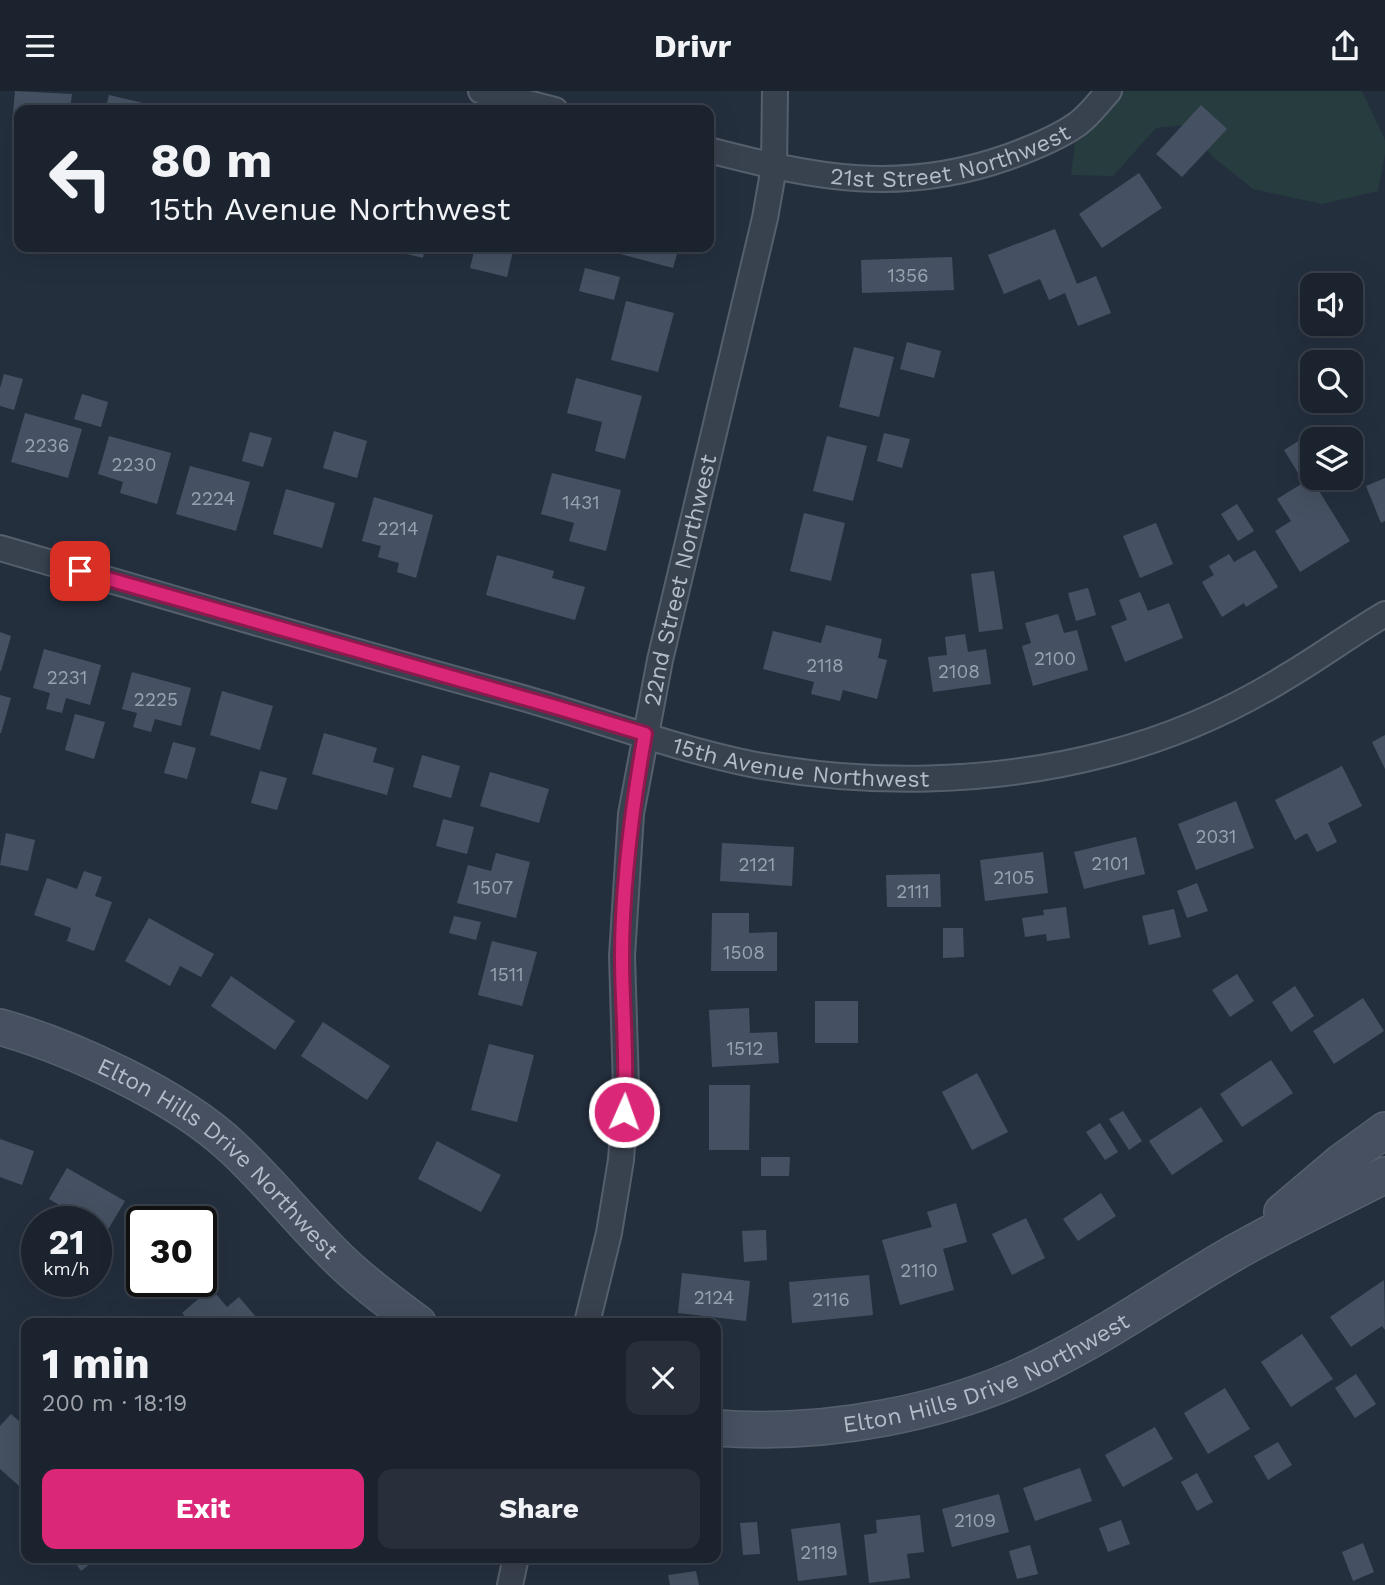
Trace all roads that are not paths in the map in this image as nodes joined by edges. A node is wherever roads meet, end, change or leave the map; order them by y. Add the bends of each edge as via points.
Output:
1 (481, 91) edge
2 (775, 91) edge
3 (1109, 91) edge
4 (536, 105) edge
5 (714, 151) edge
6 (774, 167) junction
7 (0, 548) edge
8 (1385, 614) edge
9 (645, 734) junction
10 (0, 1027) edge
11 (1385, 1129) edge
12 (1385, 1175) edge
13 (1234, 1253) junction
14 (412, 1318) edge
15 (588, 1318) edge
16 (721, 1428) edge
17 (515, 1563) edge
18 (510, 1585) edge

1 - 4 street
2 - 6 street, 22nd Street Northwest
3 - 6 street, 21st Street Northwest via 1076,125 984,166 907,180 866,180
5 - 6 street, 21st Street Northwest
6 - 9 street, 22nd Street Northwest
7 - 9 street, 15th Avenue Northwest
8 - 9 street, 15th Avenue Northwest via 1284,678 1166,736 1105,754 984,776 864,777 806,772 697,751
9 - 15 street, 22nd Street Northwest via 625,883 626,1087 621,1160
10 - 14 main road, Elton Hills Drive Northwest via 107,1069 206,1125 343,1263
11 - 13 main road, Elton Hills Drive Northwest
12 - 13 main road, Elton Hills Drive Northwest
13 - 16 main road, Elton Hills Drive Northwest via 1088,1342 970,1397 855,1422
17 - 18 street

